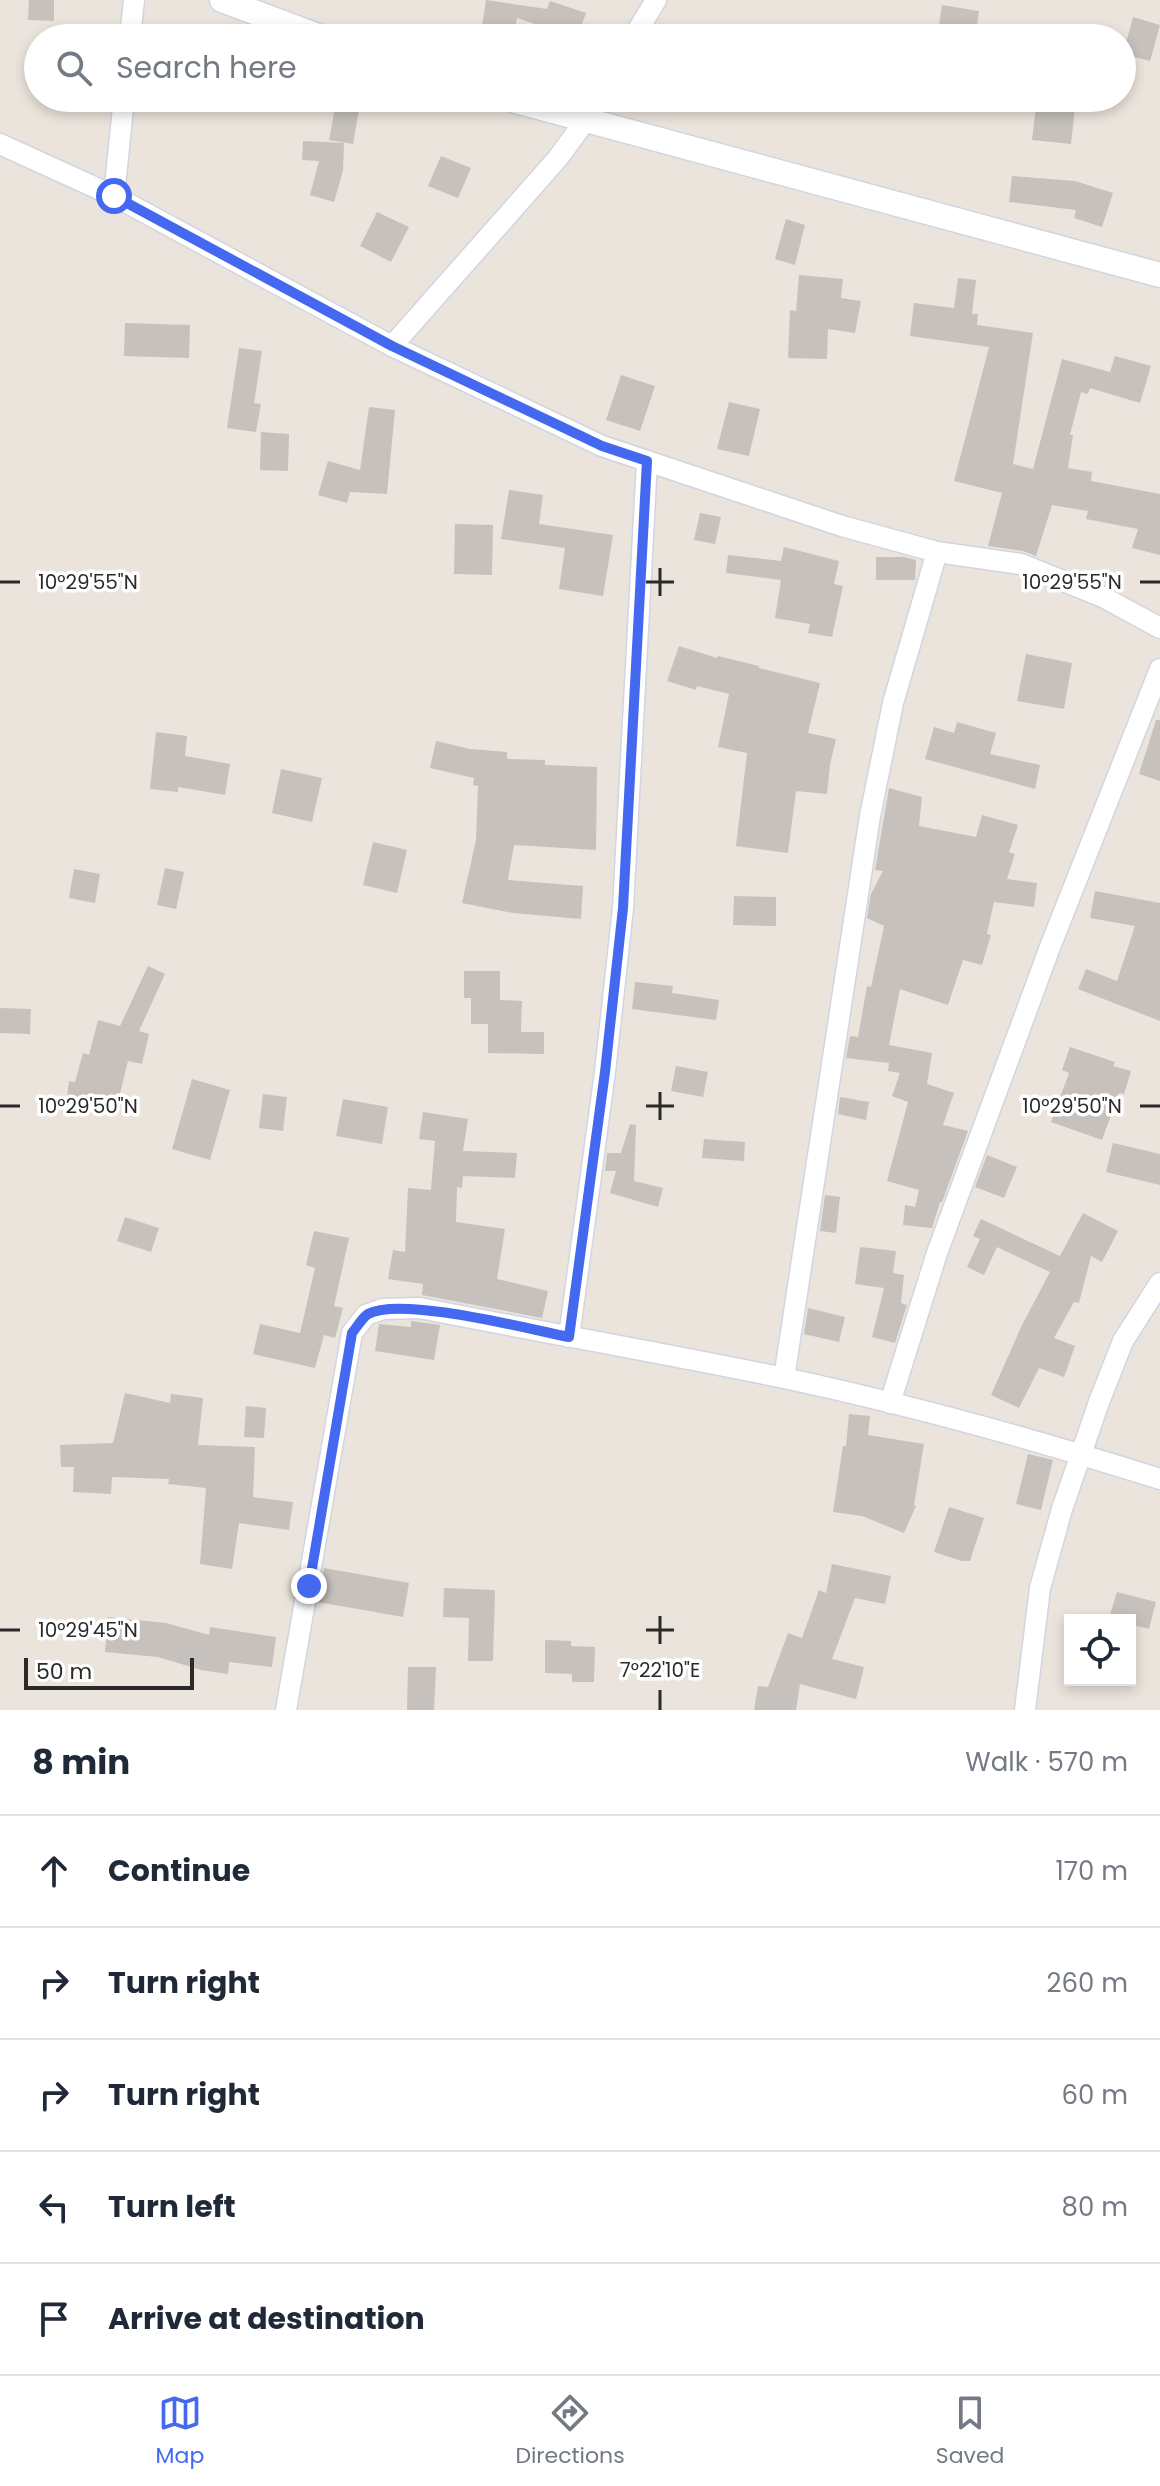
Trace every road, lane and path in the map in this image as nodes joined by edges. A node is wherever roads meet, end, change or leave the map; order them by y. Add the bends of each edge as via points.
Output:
1 (134, 0) edge
2 (222, 0) edge
3 (656, 0) edge
4 (131, 24) edge
5 (286, 24) edge
6 (641, 24) edge
7 (123, 112) edge
8 (554, 112) edge
9 (590, 112) edge
10 (585, 121) junction
11 (0, 144) edge
12 (114, 196) junction
13 (1160, 275) edge
14 (392, 346) junction
15 (647, 461) junction
16 (937, 552) junction
17 (1160, 628) edge
18 (1160, 669) edge
19 (1160, 1283) edge
20 (569, 1337) junction
21 (784, 1378) junction
22 (890, 1403) junction
23 (1081, 1453) junction
24 (1160, 1479) edge
25 (286, 1710) edge
26 (1025, 1710) edge

1 - 4 street
2 - 5 street
3 - 6 street
7 - 12 street
8 - 10 street
9 - 10 street
10 - 13 street
10 - 14 street
11 - 12 street
12 - 14 street
14 - 15 street via 602,446
15 - 16 street
15 - 20 street via 623,908
16 - 17 street via 1021,564 1103,597
16 - 21 street via 893,703 870,816
18 - 22 street via 937,1253
19 - 23 street via 1123,1341
20 - 21 street
20 - 25 street via 420,1308 366,1315 352,1333
21 - 22 street
22 - 23 street
23 - 24 street
23 - 26 street via 1040,1588

